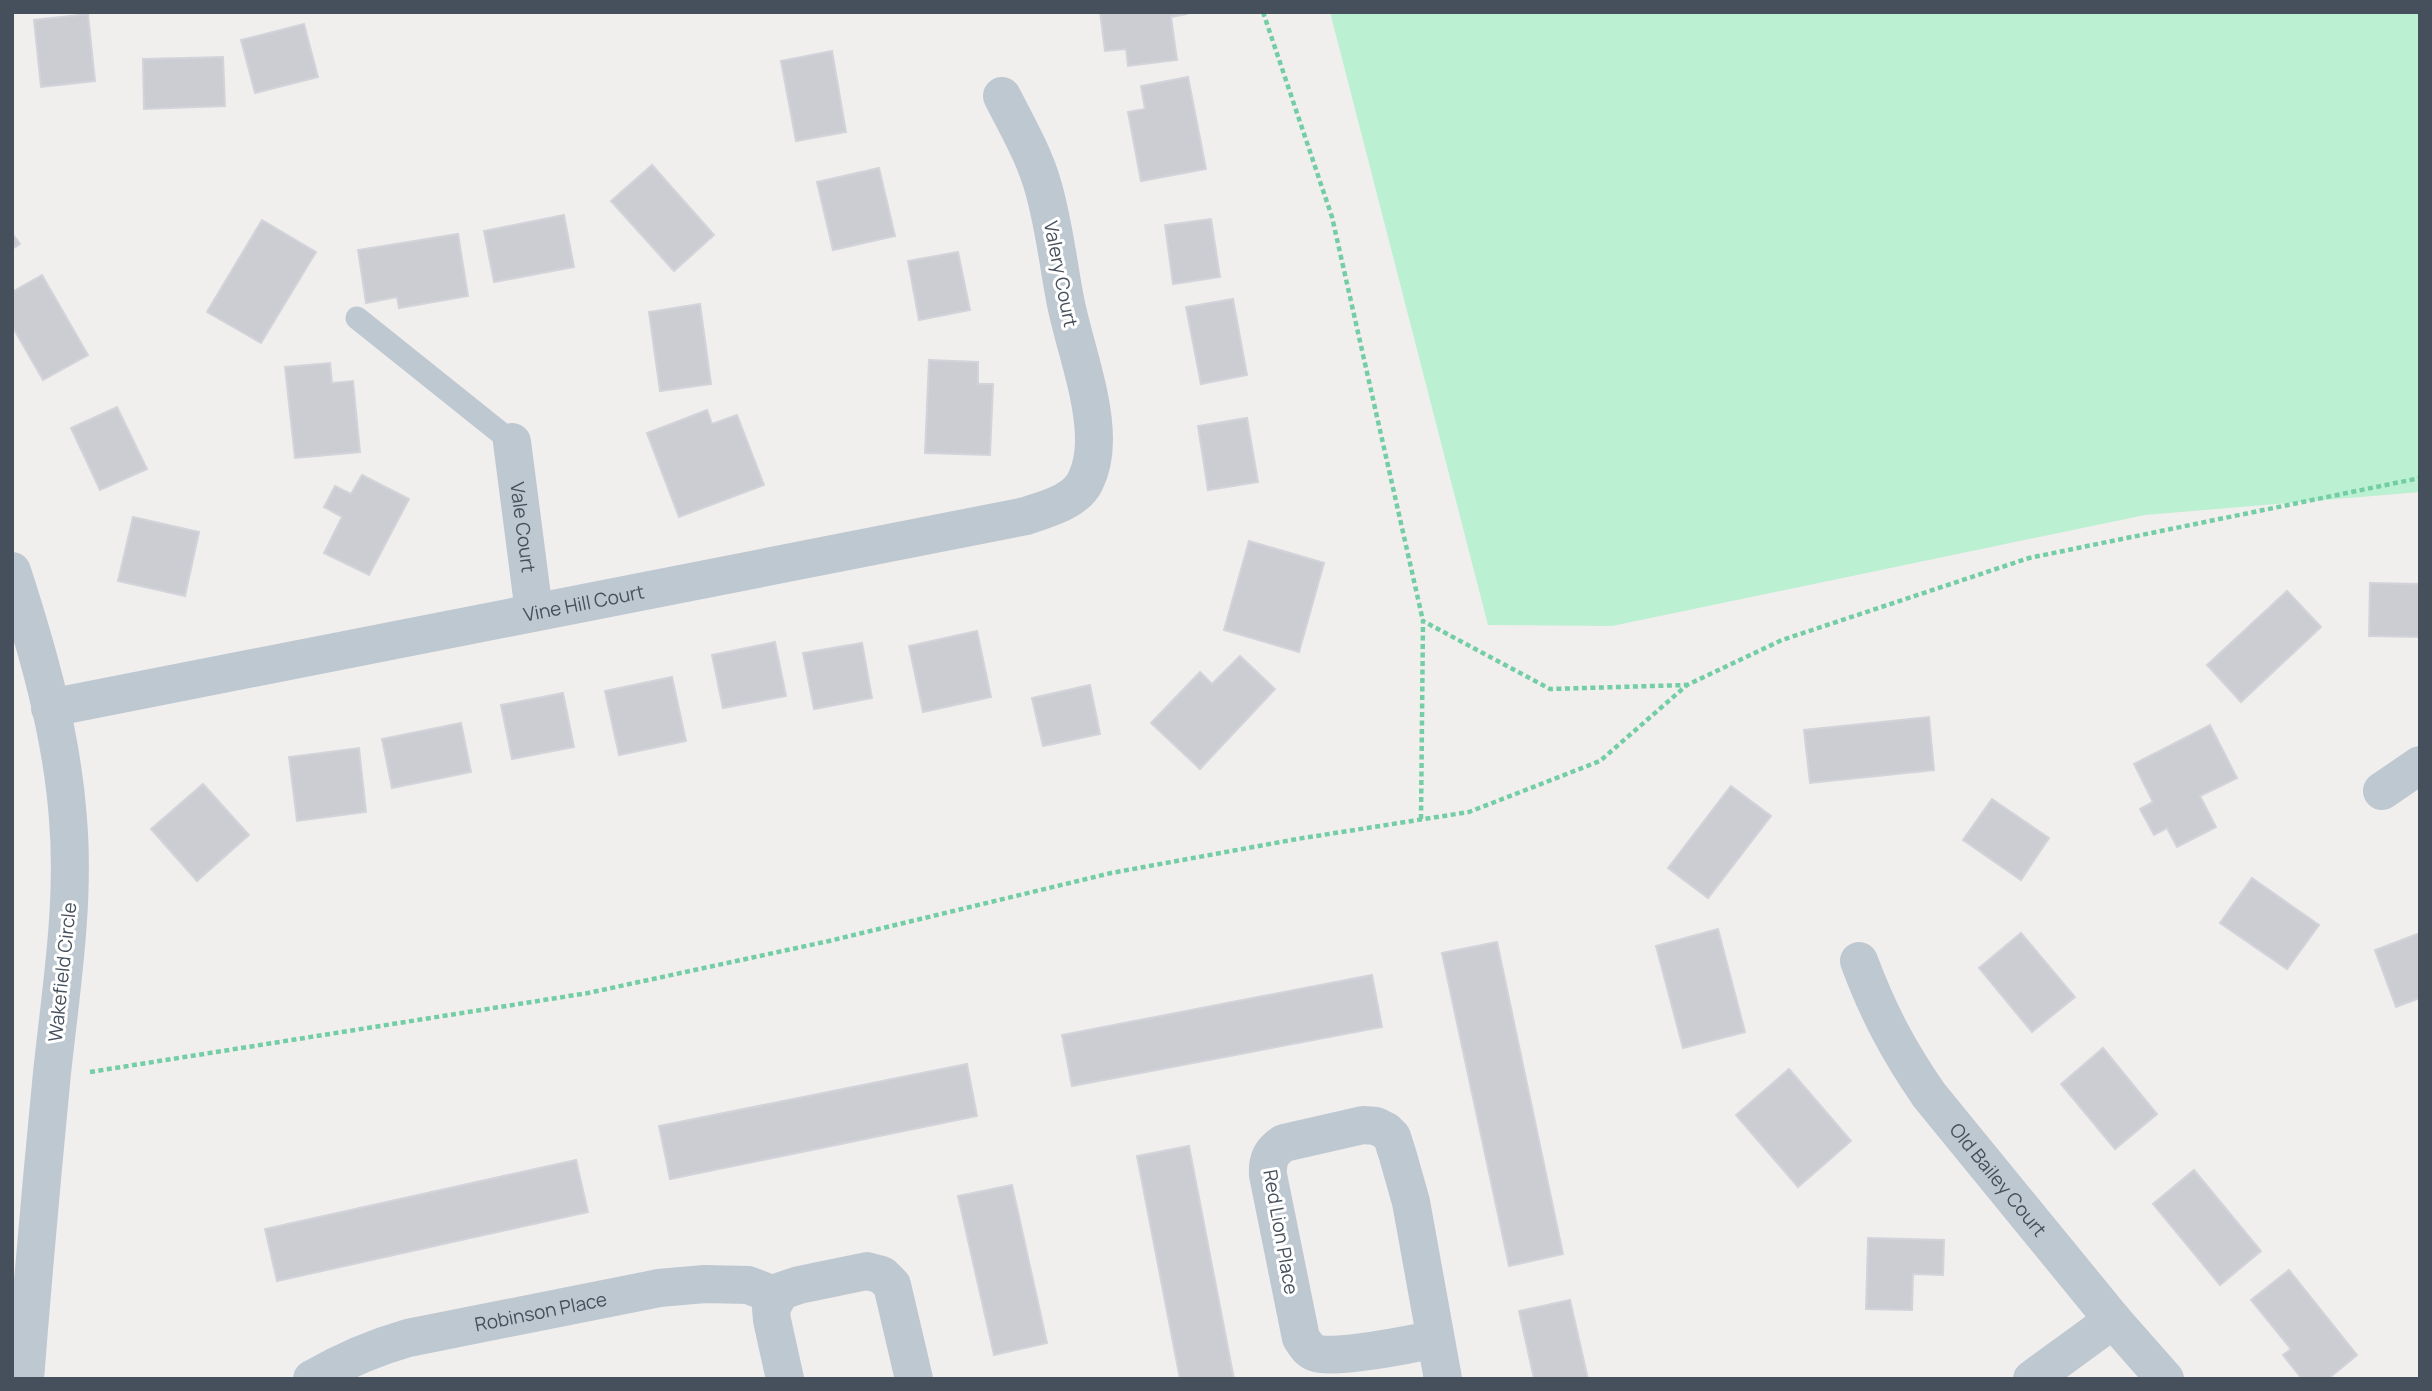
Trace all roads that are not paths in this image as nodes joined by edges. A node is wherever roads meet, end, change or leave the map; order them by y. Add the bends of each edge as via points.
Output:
1 (1002, 96) dead end
2 (357, 318) dead end
3 (512, 442) joint
4 (1092, 459) joint
5 (12, 571) edge
6 (534, 612) junction
7 (50, 708) junction
8 (2420, 765) edge
9 (2382, 791) dead end
10 (1859, 961) dead end
11 (777, 1296) junction
12 (2113, 1320) junction
13 (1434, 1339) junction
14 (25, 1379) edge
15 (312, 1379) edge
16 (785, 1379) edge
17 (914, 1379) edge
18 (1443, 1379) edge
19 (2032, 1379) edge
20 (2165, 1379) edge

1 - 4 street, Valery Court via 1043,186 1090,409
2 - 3 lane
3 - 6 street, Vale Court
4 - 6 street, Vine Hill Court via 1085,483 1074,494 1026,516
5 - 7 street, Wakefield Circle
6 - 7 street, Vine Hill Court
7 - 14 street, Wakefield Circle via 68,818 71,885
8 - 9 street
10 - 12 street, Old Bailey Court via 1885,1026 1929,1095
11 - 15 street, Robinson Place via 748,1285 659,1288 408,1338 374,1348
11 - 16 street via 772,1320
11 - 17 street via 787,1288 826,1279 867,1271 882,1275 894,1293
12 - 19 street
12 - 20 street, Old Bailey Court
13 - 13 street, Red Lion Place via 1411,1202 1392,1138 1376,1126 1363,1125 1276,1148 1268,1175 1301,1338 1307,1348 1318,1354 1335,1354
13 - 18 street, Red Lion Place

